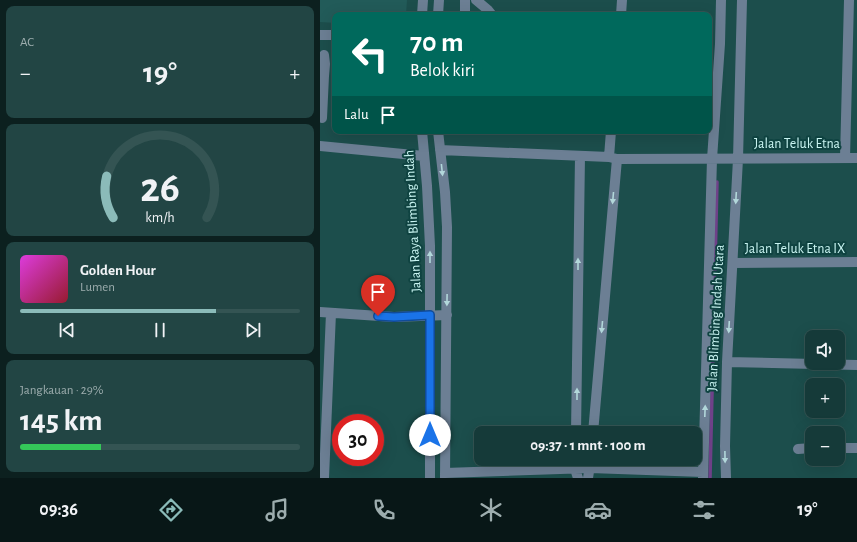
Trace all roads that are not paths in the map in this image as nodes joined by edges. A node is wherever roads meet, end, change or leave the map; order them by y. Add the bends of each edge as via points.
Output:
1 (423, 0) edge
2 (439, 0) edge
3 (465, 0) edge
4 (476, 0) edge
5 (622, 0) edge
6 (721, 0) edge
7 (742, 0) edge
8 (849, 0) edge
9 (422, 12) edge
10 (438, 12) edge
11 (465, 12) edge
12 (490, 12) edge
13 (621, 12) edge
14 (320, 34) edge
15 (332, 35) edge
16 (322, 55) edge
17 (332, 56) edge
18 (322, 76) edge
19 (322, 118) dead end
20 (422, 134) edge
21 (438, 134) edge
22 (612, 134) edge
23 (320, 146) edge
24 (440, 150) junction
25 (424, 156) junction
26 (580, 156) junction
27 (613, 158) junction
28 (845, 158) junction
29 (857, 158) edge
30 (712, 159) junction
31 (738, 159) junction
32 (857, 262) edge
33 (733, 263) junction
34 (320, 312) edge
35 (331, 312) junction
36 (430, 315) junction
37 (447, 315) junction
38 (727, 362) junction
39 (857, 365) edge
40 (576, 426) edge
41 (594, 426) edge
42 (805, 448) edge
43 (845, 448) edge
44 (857, 448) edge
45 (798, 449) dead end
46 (590, 468) edge
47 (576, 469) edge
48 (445, 475) edge
49 (703, 475) edge
50 (324, 478) edge
51 (430, 478) edge
52 (726, 478) edge

1 - 9 street
2 - 10 street
3 - 11 street
4 - 12 street
5 - 13 street
6 - 30 street, Jalan Blimbing Indah Utara
7 - 31 street, Jalan Blimbing Indah Utara
8 - 28 street
14 - 15 street
16 - 17 street
16 - 18 street via 325,64
18 - 19 street
20 - 25 street, Jalan Raya Blimbing Indah
21 - 24 street
22 - 27 street
23 - 25 street
24 - 26 street, Jalan Teluk Etna
24 -> 37 street via 447,227
36 -> 25 street, Jalan Raya Blimbing Indah via 430,246
26 - 27 street, Jalan Teluk Etna
40 -> 26 street
27 - 30 street, Jalan Teluk Etna
27 -> 41 street
28 - 29 street, Jalan Teluk Etna
28 - 31 street, Jalan Teluk Etna
30 - 31 street, Jalan Teluk Etna
49 -> 30 street, Jalan Blimbing Indah Utara
31 -> 33 street, Jalan Blimbing Indah Utara
32 - 33 street, Jalan Teluk Etna IX
33 -> 38 street, Jalan Blimbing Indah Utara
34 - 35 street
35 - 36 street via 394,317
35 - 50 street
36 - 37 street
36 - 51 street, Jalan Raya Blimbing Indah
37 - 48 street
38 - 39 street
38 -> 52 street, Jalan Blimbing Indah Utara
42 - 45 street
43 - 44 street
46 - 47 street
46 - 49 street
47 - 48 street

